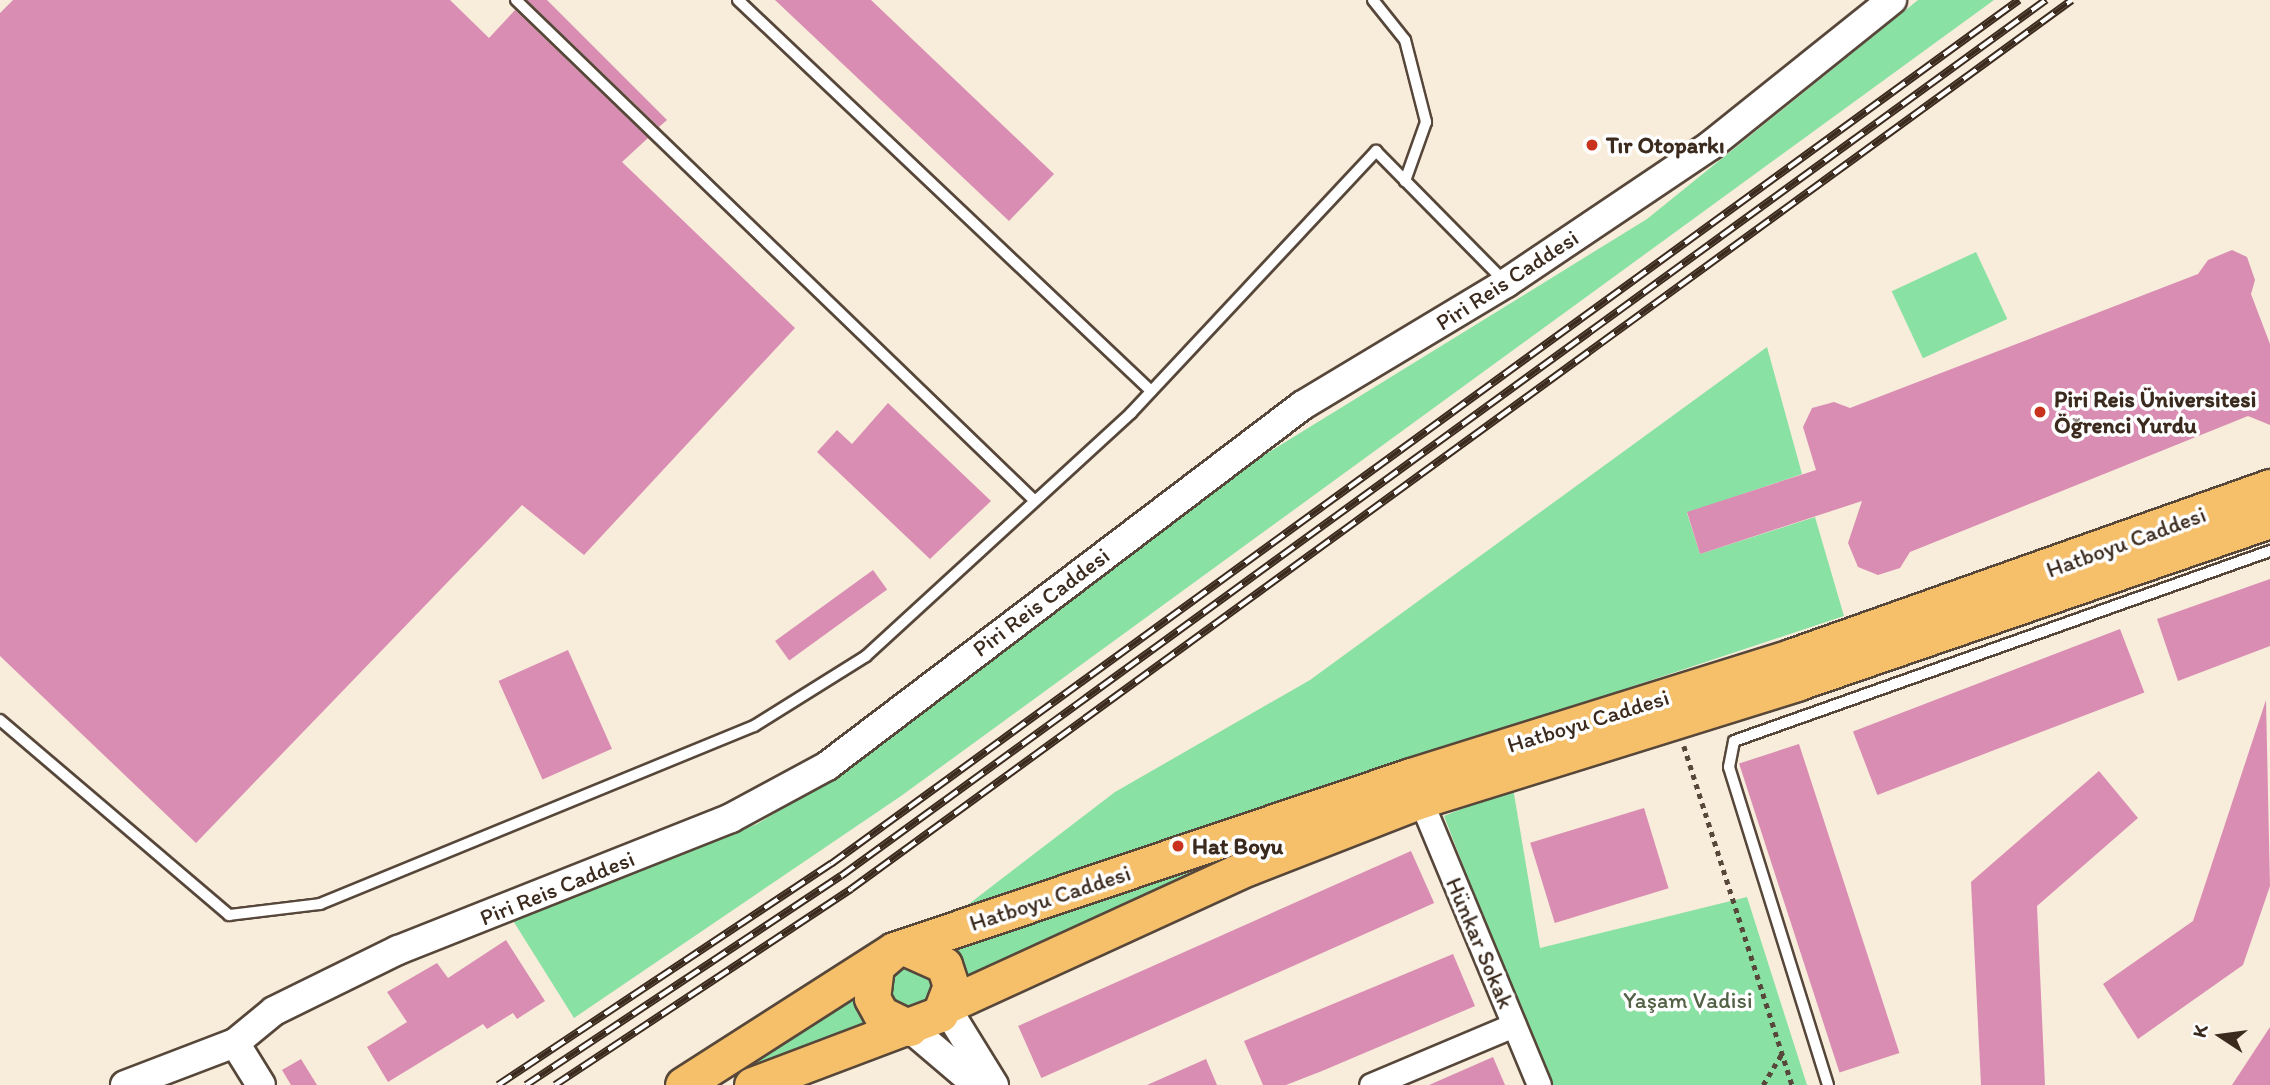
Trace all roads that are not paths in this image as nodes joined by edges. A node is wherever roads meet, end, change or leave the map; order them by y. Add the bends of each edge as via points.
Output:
1 (516, 0) edge
2 (738, 0) edge
3 (1373, 0) edge
4 (1892, 0) edge
5 (1405, 181) junction
6 (1506, 283) junction
7 (1151, 391) junction
8 (2270, 487) edge
9 (1035, 501) junction
10 (2270, 520) edge
11 (2270, 551) edge
12 (0, 720) edge
13 (1416, 788) junction
14 (899, 948) junction
15 (945, 1006) junction
16 (1514, 1025) junction
17 (909, 1028) junction
18 (235, 1043) junction
19 (125, 1085) edge
20 (261, 1085) edge
21 (683, 1085) edge
22 (752, 1085) edge
23 (977, 1085) edge
24 (994, 1085) edge
25 (1371, 1085) edge
26 (1539, 1085) edge
27 (1828, 1085) edge

1 - 9 lane
2 - 7 lane
3 - 5 lane via 1405,40 1426,122
4 - 6 street, Piri Reis Caddesi via 1711,145
5 - 6 lane
5 - 7 lane via 1376,151
6 - 18 street, Piri Reis Caddesi via 1303,405 827,766 731,818 398,950 274,1011
7 - 9 lane
8 - 13 main road, Hatboyu Caddesi via 1942,607
9 - 12 lane via 866,656 754,726 320,904 229,915
10 - 13 main road, Hatboyu Caddesi via 1676,721
11 - 27 lane via 1734,741 1729,767
13 - 14 main road, Hatboyu Caddesi
13 - 15 main road, Hatboyu Caddesi
13 - 16 street, Hünkar Sokak
14 - 15 main road via 944,965 951,986
14 - 17 main road via 876,966 872,998 881,1014
14 - 21 main road, Hatboyu Caddesi
15 - 17 main road, Hatboyu Caddesi via 930,1022
15 - 24 street
16 - 25 street
16 - 26 street, Hünkar Sokak
17 - 22 main road, Hatboyu Caddesi
17 - 23 street
18 - 19 street, Piri Reis Caddesi
18 - 20 street

